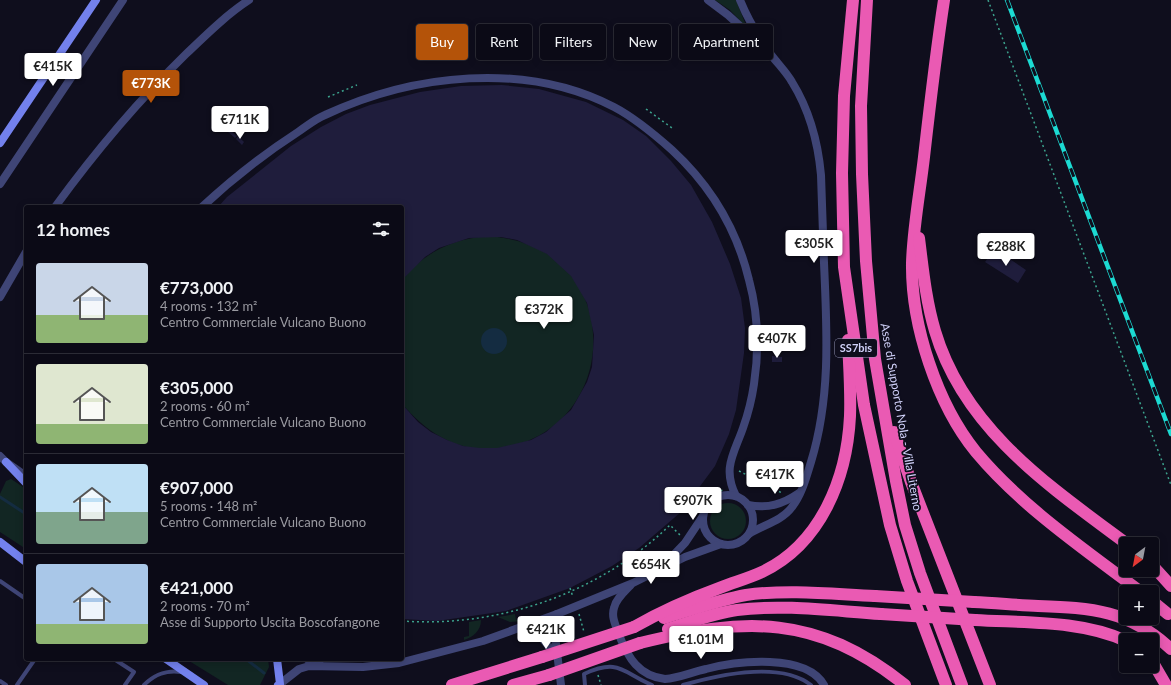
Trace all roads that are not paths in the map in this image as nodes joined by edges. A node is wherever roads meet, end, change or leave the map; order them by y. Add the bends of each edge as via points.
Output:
1 (96, 0) edge
2 (123, 0) edge
3 (248, 0) edge
4 (708, 0) edge
5 (740, 0) edge
6 (853, 0) edge
7 (867, 0) edge
8 (944, 0) edge
9 (738, 24) edge
10 (752, 24) edge
11 (773, 57) edge
12 (0, 143) edge
13 (0, 184) edge
14 (56, 205) edge
15 (204, 205) edge
16 (917, 217) junction
17 (24, 255) edge
18 (844, 267) junction
19 (0, 297) edge
20 (875, 359) junction
21 (3, 459) edge
22 (24, 475) edge
23 (24, 481) edge
24 (801, 491) junction
25 (736, 496) junction
26 (748, 505) junction
27 (699, 515) junction
28 (749, 534) junction
29 (1119, 538) edge
30 (0, 542) edge
31 (720, 544) junction
32 (0, 548) edge
33 (16, 556) junction
34 (24, 561) edge
35 (658, 570) junction
36 (1159, 573) edge
37 (0, 581) edge
38 (633, 583) junction
39 (1132, 585) edge
40 (1171, 586) edge
41 (24, 598) edge
42 (1159, 607) edge
43 (557, 614) junction
44 (1168, 614) dead end
45 (522, 627) junction
46 (634, 627) junction
47 (1119, 638) edge
48 (640, 642) junction
49 (1171, 649) edge
50 (557, 656) junction
51 (34, 661) edge
52 (117, 661) edge
53 (169, 661) edge
54 (277, 661) edge
55 (311, 661) edge
56 (322, 666) junction
57 (186, 673) junction
58 (1159, 673) edge
59 (548, 675) junction
60 (0, 681) edge
61 (991, 682) edge
62 (6, 685) edge
63 (17, 685) edge
64 (125, 685) edge
65 (144, 685) edge
66 (204, 685) edge
67 (280, 685) edge
68 (452, 685) edge
69 (513, 685) edge
70 (528, 685) edge
71 (561, 685) edge
72 (585, 685) edge
73 (652, 685) edge
74 (683, 685) edge
75 (810, 685) edge
76 (824, 685) edge
77 (905, 685) edge
78 (946, 685) edge
79 (962, 685) edge
80 (1166, 685) edge

1 - 12 street
2 - 13 street
3 - 14 street via 205,36 112,131
4 - 9 street
5 - 10 street
6 - 18 highway, SS7bis via 844,96
7 - 20 highway, Asse di Supporto Nola - Villa Literno / SS7bis via 861,106 862,167 866,261
8 - 16 highway
11 - 24 street via 793,83 808,112 821,175 827,371 821,423
15 - 25 street via 265,153 318,118 372,97 417,84 474,78 530,81 578,93 614,108 650,131 705,185 736,241 750,281 756,366 744,426 729,465 730,481
16 - 29 highway via 928,304 935,333 970,404 983,422 1019,460 1054,490
16 - 39 highway via 912,263 920,328 938,387 965,436 1000,479 1028,505
17 - 19 street
18 - 46 highway via 851,382 850,417 838,481 829,504 816,526 801,544 784,558 763,571 658,613
18 - 78 highway, SS7bis via 864,405 890,525 907,581
20 - 61 highway via 898,446
20 - 79 highway, Asse di Supporto Nola - Villa Literno / SS7bis via 906,524 920,573
21 - 22 street
21 - 23 street
24 - 26 street via 778,505
24 - 28 street via 784,515
25 - 26 street
25 - 27 street via 723,496 712,501
26 - 28 street via 754,519
27 - 31 street via 705,530
27 - 35 street via 685,543
28 - 31 street via 736,544
30 - 33 street
31 - 35 street
32 - 33 street
33 - 34 street
35 - 38 street
36 - 40 highway
37 - 41 lane
38 - 43 street
38 - 76 street via 616,602 613,614 625,652 646,674 665,679 726,665 789,664 813,673
42 - 44 highway
43 - 45 street
43 - 50 street
45 - 50 street via 540,636
45 - 56 street via 449,651 399,663 363,667
46 - 49 highway, bridge via 722,600 747,595 811,592 1095,609 1138,624
46 - 68 highway, bridge
47 - 48 highway, bridge via 1096,630 1067,626 783,608 735,610 668,629
48 - 59 highway, bridge
48 - 77 highway via 713,628 754,625 782,628 822,636 845,646 877,664
50 - 71 street
51 - 63 lane
52 - 64 lane via 134,672
53 - 57 street
54 - 67 street
55 - 56 street
56 - 67 street via 299,669
57 - 65 lane via 164,672 155,675
57 - 66 street
58 - 80 highway
59 - 69 highway
59 - 70 highway
60 - 62 lane
72 - 73 lane via 584,674 611,666 623,669
74 - 75 lane via 753,672 790,674

